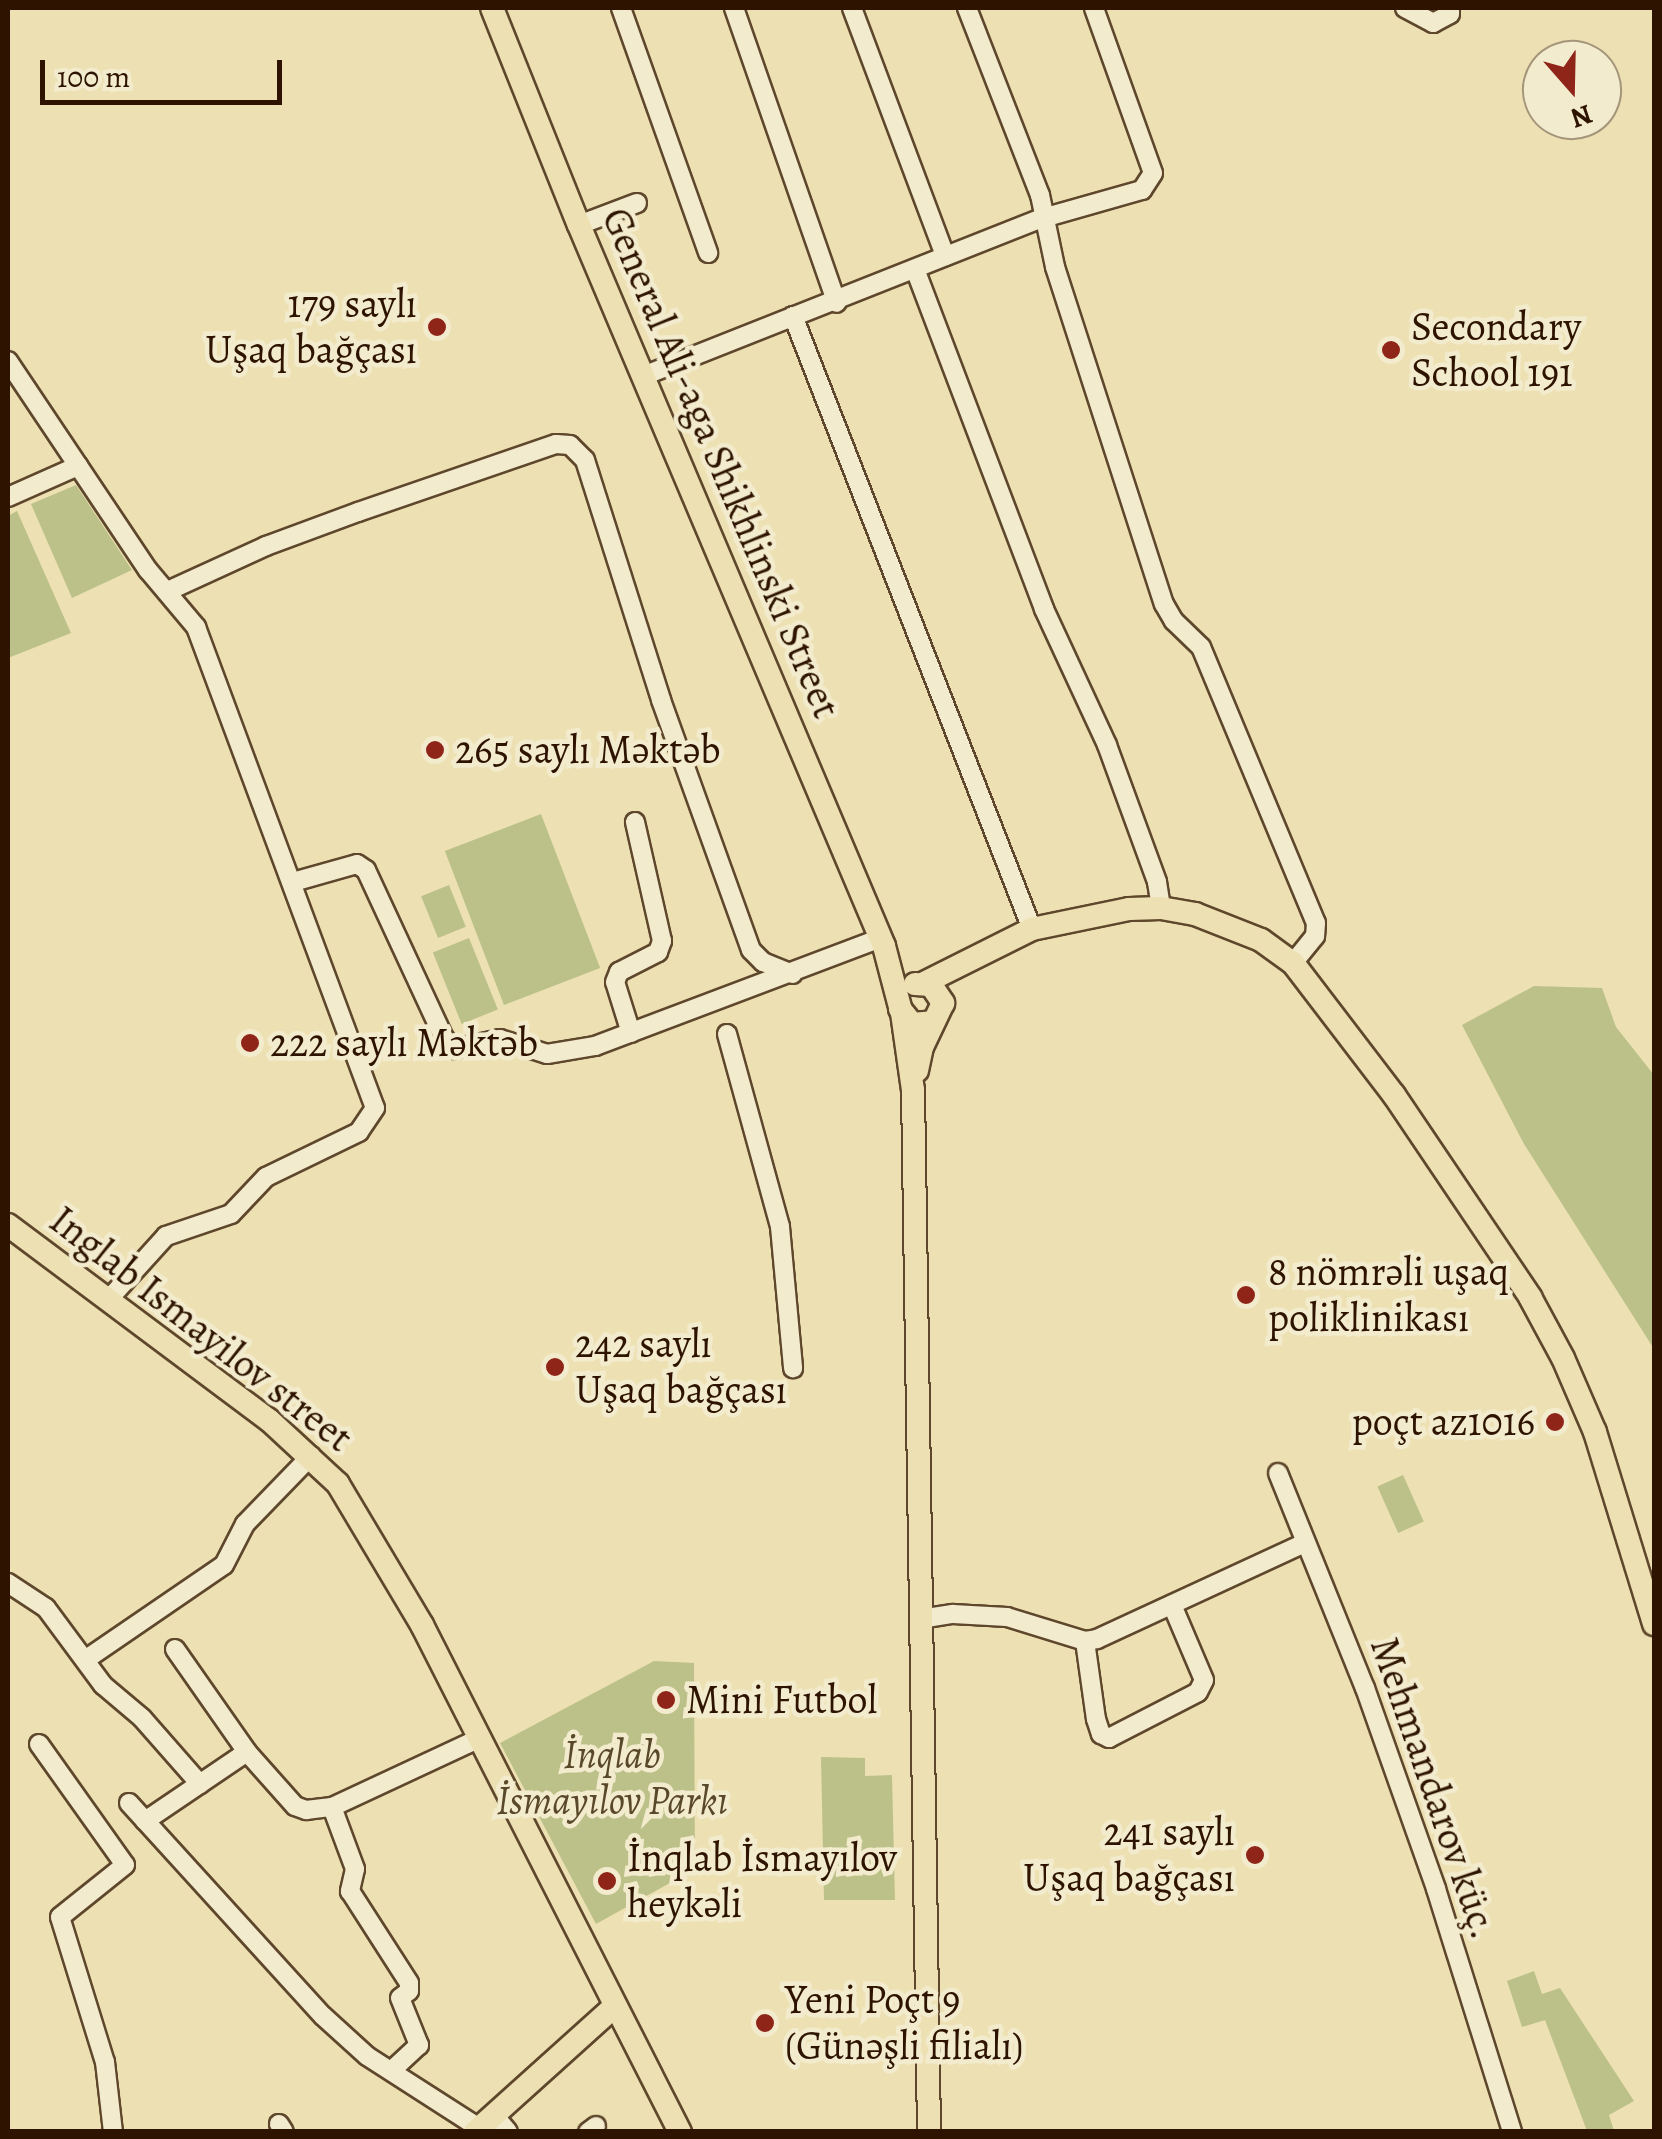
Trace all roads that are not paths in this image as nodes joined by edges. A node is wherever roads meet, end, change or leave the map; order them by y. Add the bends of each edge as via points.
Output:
1 (492, 8) edge
2 (622, 8) edge
3 (734, 8) edge
4 (852, 8) edge
5 (966, 8) edge
6 (1094, 8) edge
7 (1405, 8) edge
8 (1450, 8) edge
9 (637, 203) dead end
10 (1043, 218) junction
11 (578, 224) junction
12 (708, 252) dead end
13 (944, 256) junction
14 (914, 269) junction
15 (836, 303) junction
16 (793, 316) junction
17 (8, 361) edge
18 (643, 376) junction
19 (78, 466) junction
20 (8, 497) edge
21 (170, 590) junction
22 (635, 822) dead end
23 (293, 882) junction
24 (1161, 908) junction
25 (1032, 930) junction
26 (883, 942) junction
27 (976, 958) junction
28 (1293, 963) junction
29 (793, 974) junction
30 (922, 983) junction
31 (901, 1010) junction
32 (938, 1016) junction
33 (631, 1033) junction
34 (727, 1034) dead end
35 (913, 1090) junction
36 (8, 1225) edge
37 (108, 1300) junction
38 (793, 1368) dead end
39 (311, 1456) junction
40 (1278, 1473) dead end
41 (1305, 1543) junction
42 (8, 1583) edge
43 (1172, 1605) junction
44 (920, 1618) junction
45 (1654, 1624) edge
46 (1085, 1641) junction
47 (175, 1648) dead end
48 (86, 1660) junction
49 (480, 1738) junction
50 (39, 1744) dead end
51 (246, 1752) junction
52 (200, 1784) junction
53 (129, 1803) dead end
54 (332, 1807) junction
55 (146, 1821) junction
56 (614, 2008) junction
57 (391, 2071) junction
58 (488, 2126) edge
59 (113, 2132) edge
60 (680, 2132) edge
61 (929, 2132) edge
62 (1512, 2132) edge

1 - 11 main road, General Ali-aga Shikhlinski Street
2 - 12 street
3 - 15 street
4 - 13 street
5 - 10 street via 1040,195
6 - 10 street via 1153,173 1142,190
7 - 8 street via 1433,23
9 - 11 street
10 - 13 street
10 - 28 street via 1164,604 1200,647 1316,923 1316,936
11 - 18 main road, General Ali-aga Shikhlinski Street
13 - 14 street
14 - 15 street
14 - 24 street via 1044,610 1107,745
15 - 16 street
16 - 18 street
16 - 25 street
17 - 19 street
18 - 26 main road, General Ali-aga Shikhlinski Street
19 - 20 street
19 - 21 street via 148,570
21 - 23 street via 206,648
21 - 29 street via 358,512 556,444 570,446 585,460 661,700 751,950
22 - 33 street via 662,942 658,952 620,972 615,982
23 - 33 street via 357,864 366,870 454,1048 500,1039 547,1054
23 - 37 street via 376,1108 369,1123 266,1177 231,1214 166,1236
24 - 25 main road via 1098,912
24 - 28 main road via 1227,925
25 - 27 main road
26 - 29 street
26 - 30 main road
26 - 31 main road
27 - 30 main road
27 - 32 main road
28 - 45 main road via 1394,1095 1547,1328 1595,1432
29 - 33 street
30 - 31 main road via 903,993
30 - 32 main road via 941,995
31 - 32 main road via 912,1024
31 - 35 main road
32 - 35 main road via 922,1047
34 - 38 street via 780,1227
35 - 44 main road
36 - 37 main road, Inglab Ismayilov street
37 - 39 main road, Inglab Ismayilov street
39 - 48 street via 246,1524 224,1565
39 - 49 main road, Inglab Ismayilov street via 365,1524
40 - 41 street, Mehmandarov küç.
41 - 43 street
41 - 62 street, Mehmandarov küç. via 1430,1871
42 - 48 street via 46,1608
43 - 46 street
43 - 46 street via 1204,1680 1198,1692 1109,1738 1096,1719
44 - 46 street via 1006,1617
44 - 61 main road
47 - 51 street
48 - 52 street via 103,1686 142,1718
49 - 54 street
49 - 56 main road, Inglab Ismayilov street
50 - 59 street via 125,1866 60,1918 105,2062
51 - 52 street
51 - 54 street via 295,1806
52 - 55 street
53 - 55 street
54 - 57 street via 355,1869 350,1892 409,1983 400,1998 419,2044
55 - 57 street via 324,2016
56 - 58 main road
56 - 60 main road, Inglab Ismayilov street
57 - 58 street

